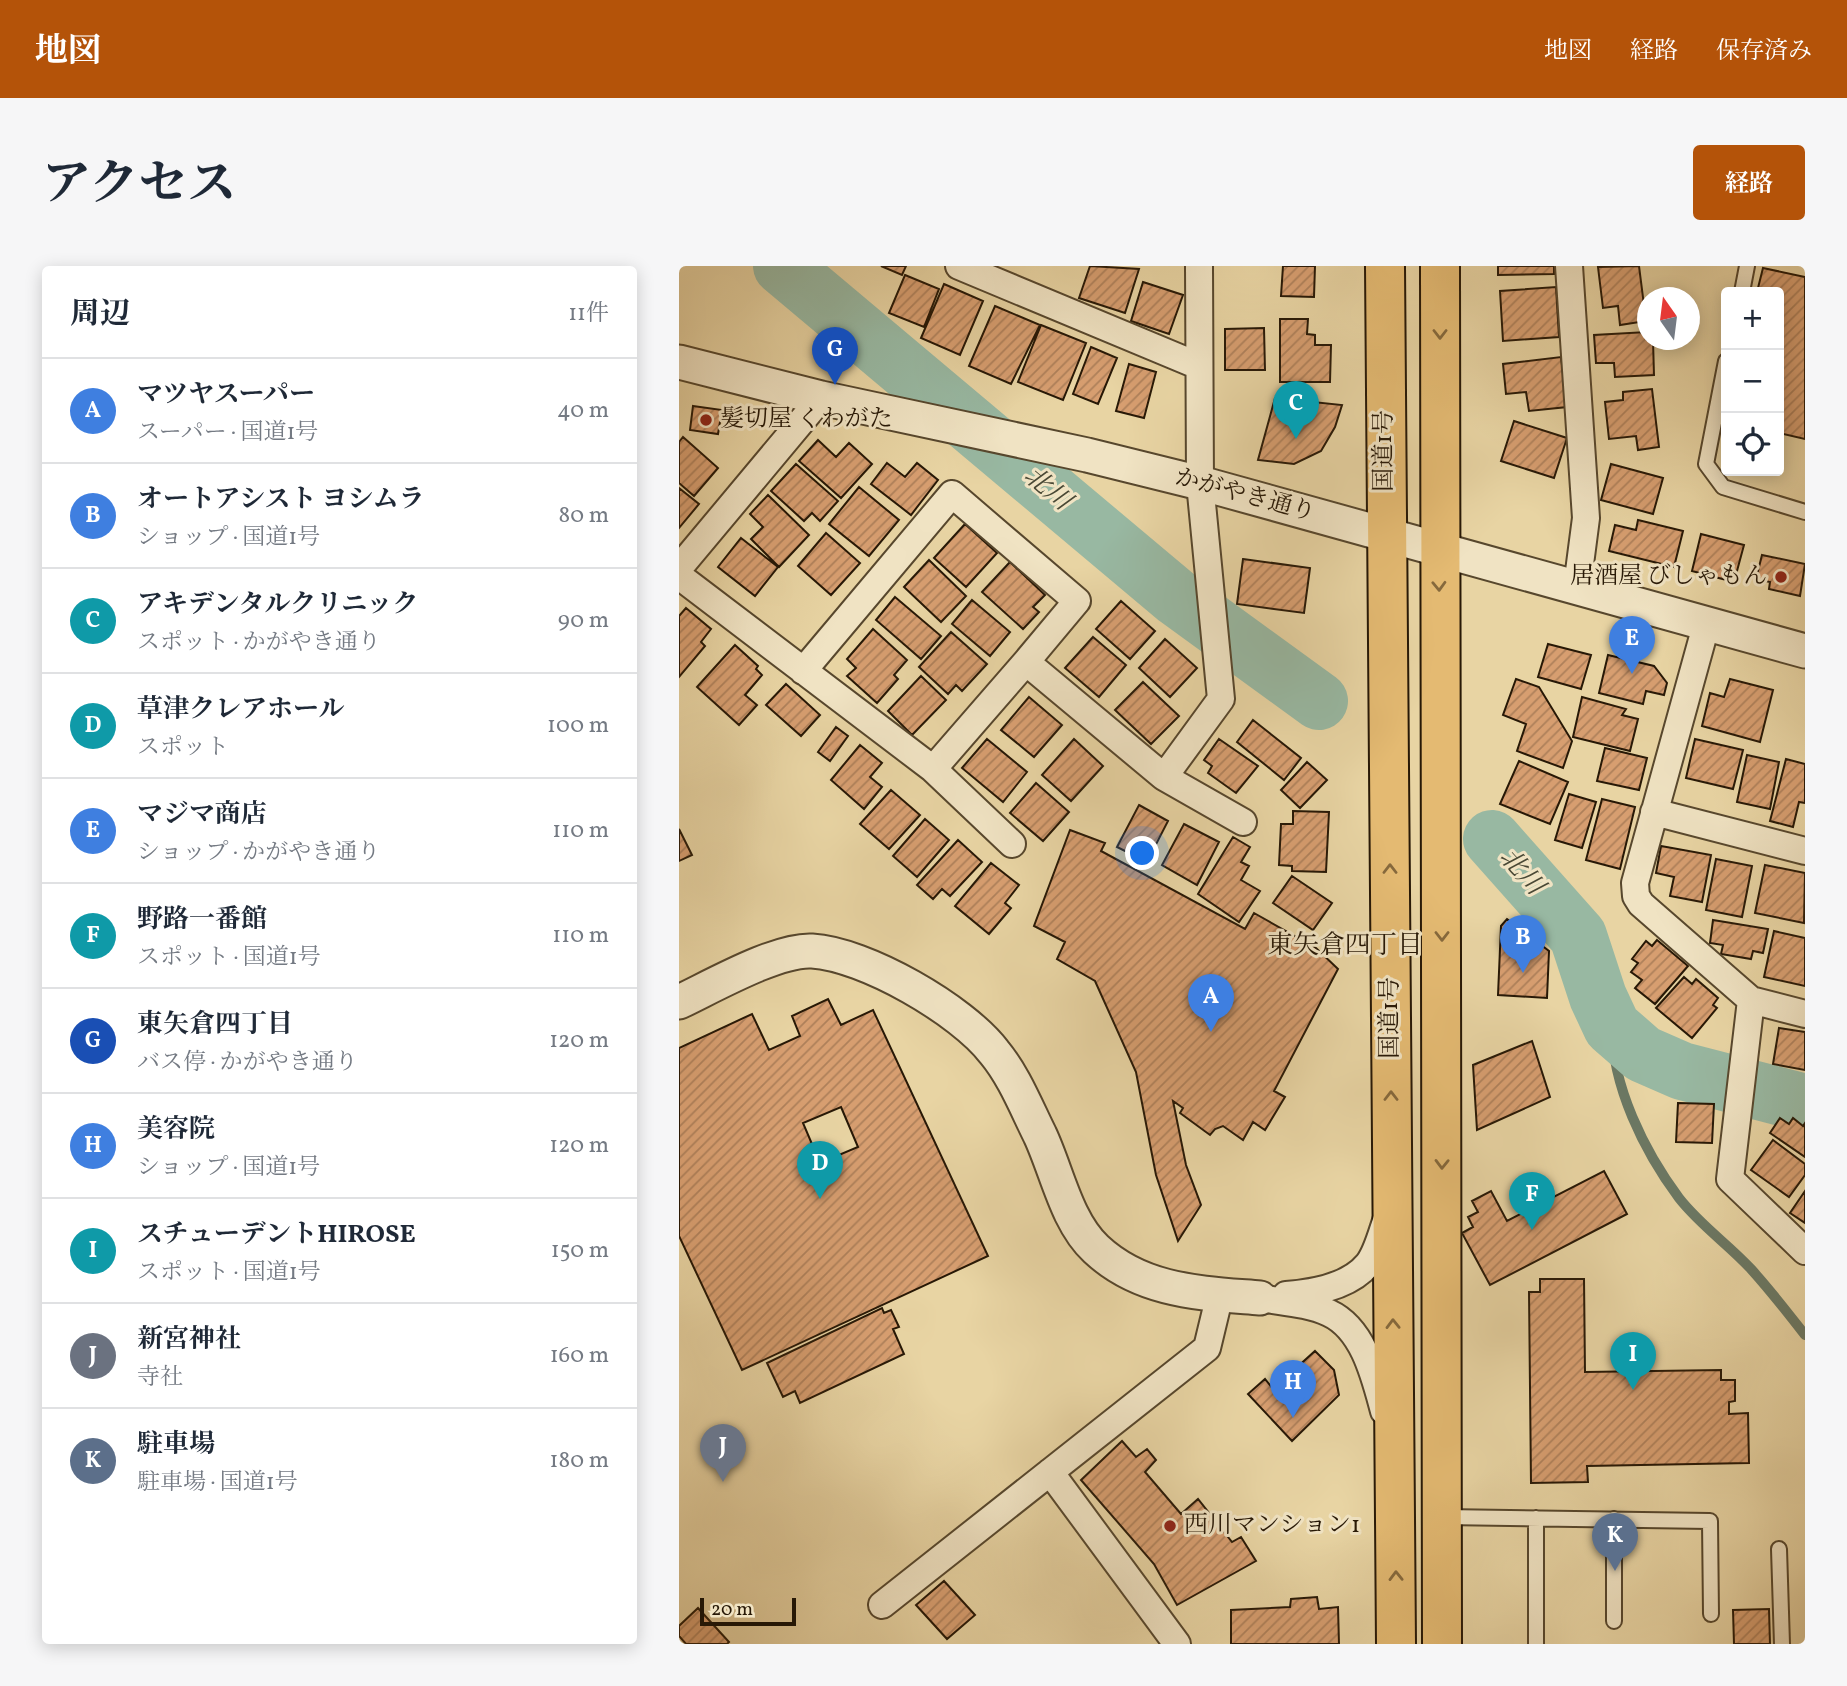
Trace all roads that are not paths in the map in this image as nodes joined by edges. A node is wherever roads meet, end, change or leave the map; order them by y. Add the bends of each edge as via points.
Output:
1 (959, 266) edge
2 (1385, 266) edge
3 (1440, 266) edge
4 (1569, 266) edge
5 (1747, 266) edge
6 (1193, 269) edge
7 (1743, 287) edge
8 (679, 362) edge
9 (1199, 366) junction
10 (1721, 387) edge
11 (821, 398) junction
12 (1200, 483) junction
13 (1805, 512) edge
14 (1385, 534) junction
15 (1438, 548) junction
16 (679, 568) edge
17 (679, 576) edge
18 (1577, 587) junction
19 (1707, 622) junction
20 (1805, 651) edge
21 (1026, 662) junction
22 (803, 671) junction
23 (933, 769) junction
24 (1164, 777) junction
25 (1654, 812) junction
26 (1243, 822) dead end
27 (1012, 844) dead end
28 (1805, 851) edge
29 (1751, 1000) junction
30 (679, 1002) edge
31 (1805, 1014) edge
32 (1392, 1203) junction
33 (1805, 1251) edge
34 (1220, 1294) junction
35 (1260, 1297) junction
36 (1395, 1449) junction
37 (1050, 1472) junction
38 (1442, 1517) junction
39 (1536, 1518) junction
40 (1614, 1519) junction
41 (1779, 1549) dead end
42 (881, 1605) dead end
43 (1711, 1614) dead end
44 (1614, 1621) dead end
45 (1177, 1644) edge
46 (1396, 1644) edge
47 (1442, 1644) edge
48 (1536, 1644) edge
49 (1782, 1644) edge

1 - 9 street
2 - 14 highway, 国道1号
3 -> 15 highway
4 - 18 street via 1586,518
5 - 7 lane
6 - 9 street
8 - 11 street, かがやき通り
9 - 12 street
10 - 13 lane via 1706,464 1723,487
11 - 12 street, かがやき通り
11 - 16 street
12 - 14 street, かがやき通り
12 - 24 street via 1221,699
14 - 15 street, かがやき通り
32 -> 14 highway, 国道1号
15 - 18 street, かがやき通り
15 -> 38 highway
17 - 22 street
18 - 19 street, かがやき通り
19 - 20 street, かがやき通り
19 - 25 street
21 - 22 street via 1077,601 952,494
21 - 23 street
21 - 24 street
22 - 23 street
23 - 27 street
24 - 26 street
25 - 28 street
25 - 29 street via 1635,883 1636,896
29 - 31 street
29 - 33 street via 1730,1178
30 - 34 street via 778,958 811,951 849,960 909,984 980,1035 996,1054 1043,1143 1078,1224 1095,1248 1164,1288
32 - 35 street via 1368,1264 1350,1278 1312,1293
36 -> 32 highway, 国道1号
34 - 35 street
34 - 37 street via 1207,1348
35 - 36 street via 1331,1313 1348,1327 1378,1389
46 -> 36 highway, 国道1号
37 - 42 street
37 - 45 street
38 - 39 lane
38 - 47 highway
39 - 40 lane
39 - 48 lane
40 - 43 lane via 1710,1521
40 - 44 lane
41 - 49 lane

